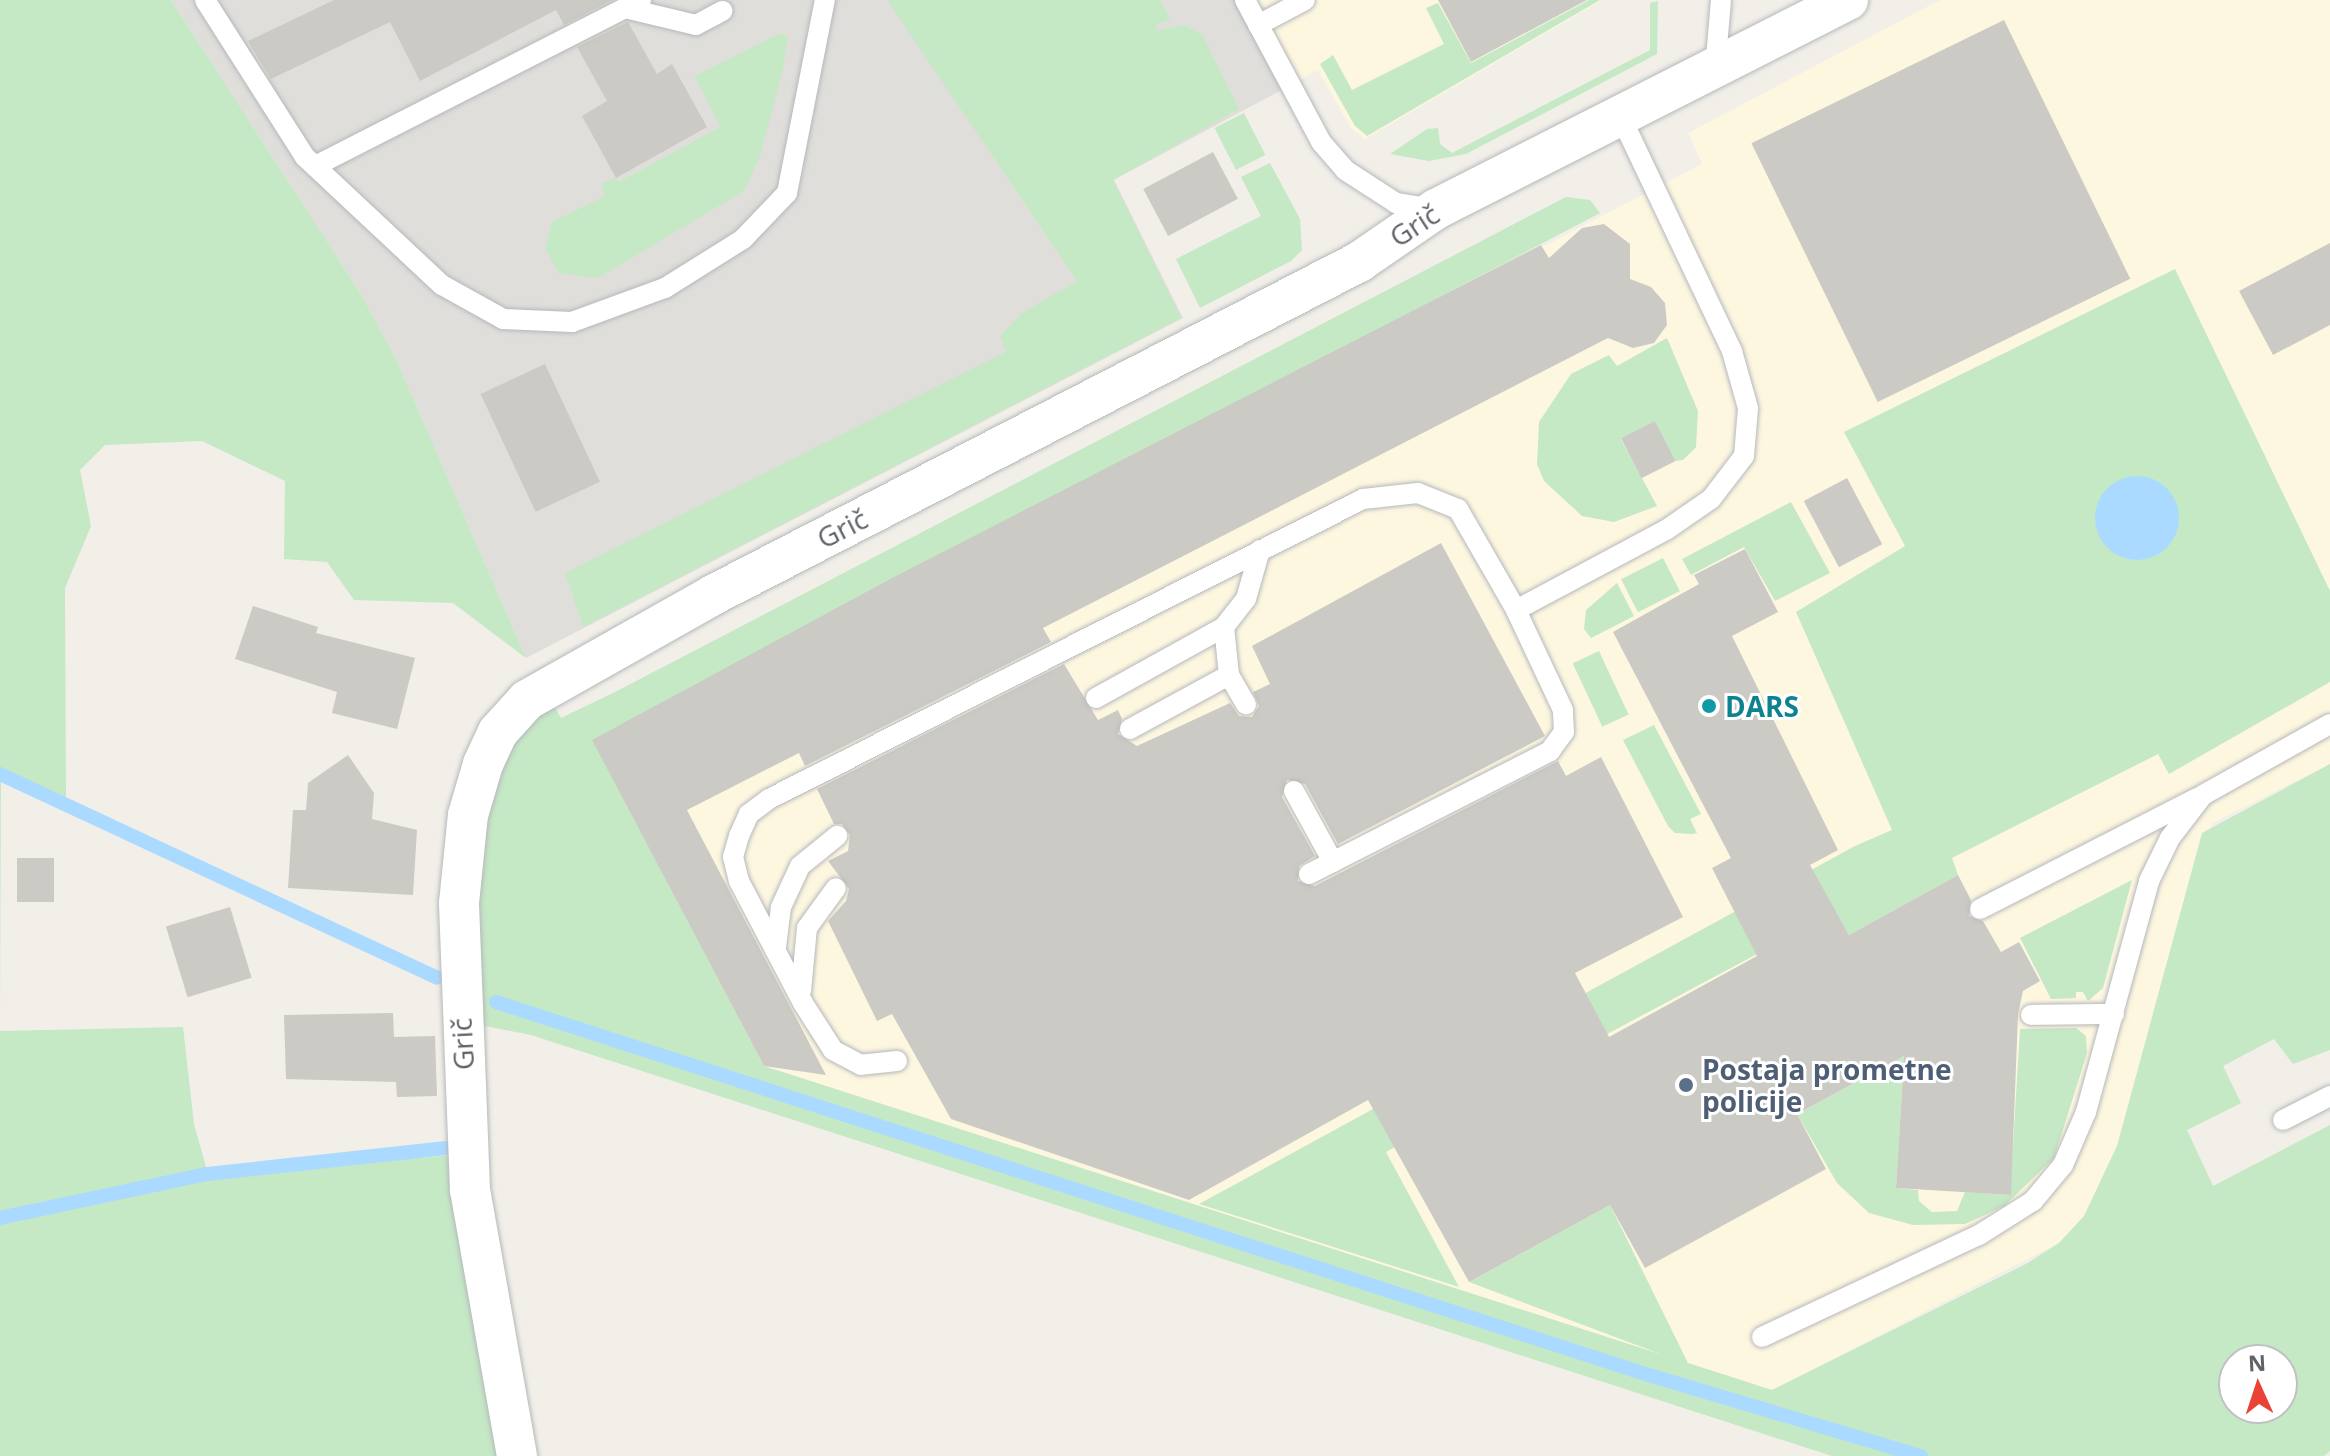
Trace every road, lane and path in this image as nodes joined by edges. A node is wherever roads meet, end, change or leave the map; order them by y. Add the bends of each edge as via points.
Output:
1 (205, 0) edge
2 (825, 0) edge
3 (1245, 0) edge
4 (1305, 0) edge
5 (1721, 0) edge
6 (1848, 0) edge
7 (633, 4) edge
8 (722, 11) dead end
9 (1258, 25) junction
10 (1715, 70) junction
11 (1622, 119) junction
12 (315, 166) junction
13 (1436, 209) junction
14 (1260, 550) junction
15 (1516, 610) junction
16 (1224, 627) junction
17 (1229, 675) junction
18 (1096, 698) dead end
19 (1246, 705) dead end
20 (2330, 724) edge
21 (1130, 729) dead end
22 (1294, 791) dead end
23 (2203, 795) junction
24 (837, 836) dead end
25 (1333, 862) junction
26 (1309, 874) dead end
27 (836, 888) dead end
28 (1980, 909) dead end
29 (776, 947) junction
30 (803, 1003) junction
31 (2114, 1014) junction
32 (2031, 1015) dead end
33 (897, 1061) dead end
34 (2330, 1096) edge
35 (2283, 1120) dead end
36 (1762, 1337) dead end
37 (517, 1456) edge

1 - 12 lane
2 - 12 lane via 787,193 743,239 665,288 572,322 503,319 442,285
3 - 9 lane
4 - 9 lane
5 - 10 lane
6 - 10 street, Grič
7 - 8 lane via 696,25
7 - 12 lane
9 - 13 lane via 1321,142 1345,170 1396,203
10 - 11 street, Grič
11 - 13 street, Grič
11 - 15 lane via 1732,351 1748,408 1744,456 1711,499 1677,522
13 - 37 street, Grič via 1359,262 601,657 527,700 498,732 468,815 459,903 459,999 470,1190
14 - 15 lane via 1363,499 1418,493 1458,509
14 - 16 lane via 1246,599
14 - 29 lane via 769,799 749,814 733,857 739,881
15 - 25 lane via 1563,710 1564,732 1550,751
16 - 17 lane
16 - 18 lane
17 - 19 lane
17 - 21 lane
20 - 23 lane
22 - 25 lane
23 - 28 lane
23 - 31 lane via 2170,838 2149,881
24 - 29 lane via 795,874 781,907
25 - 26 lane
27 - 30 lane via 807,928 799,971
29 - 30 lane
30 - 33 lane via 833,1050 861,1065
31 - 32 lane
31 - 36 lane via 2063,1165 2033,1201 1979,1235
34 - 35 lane

